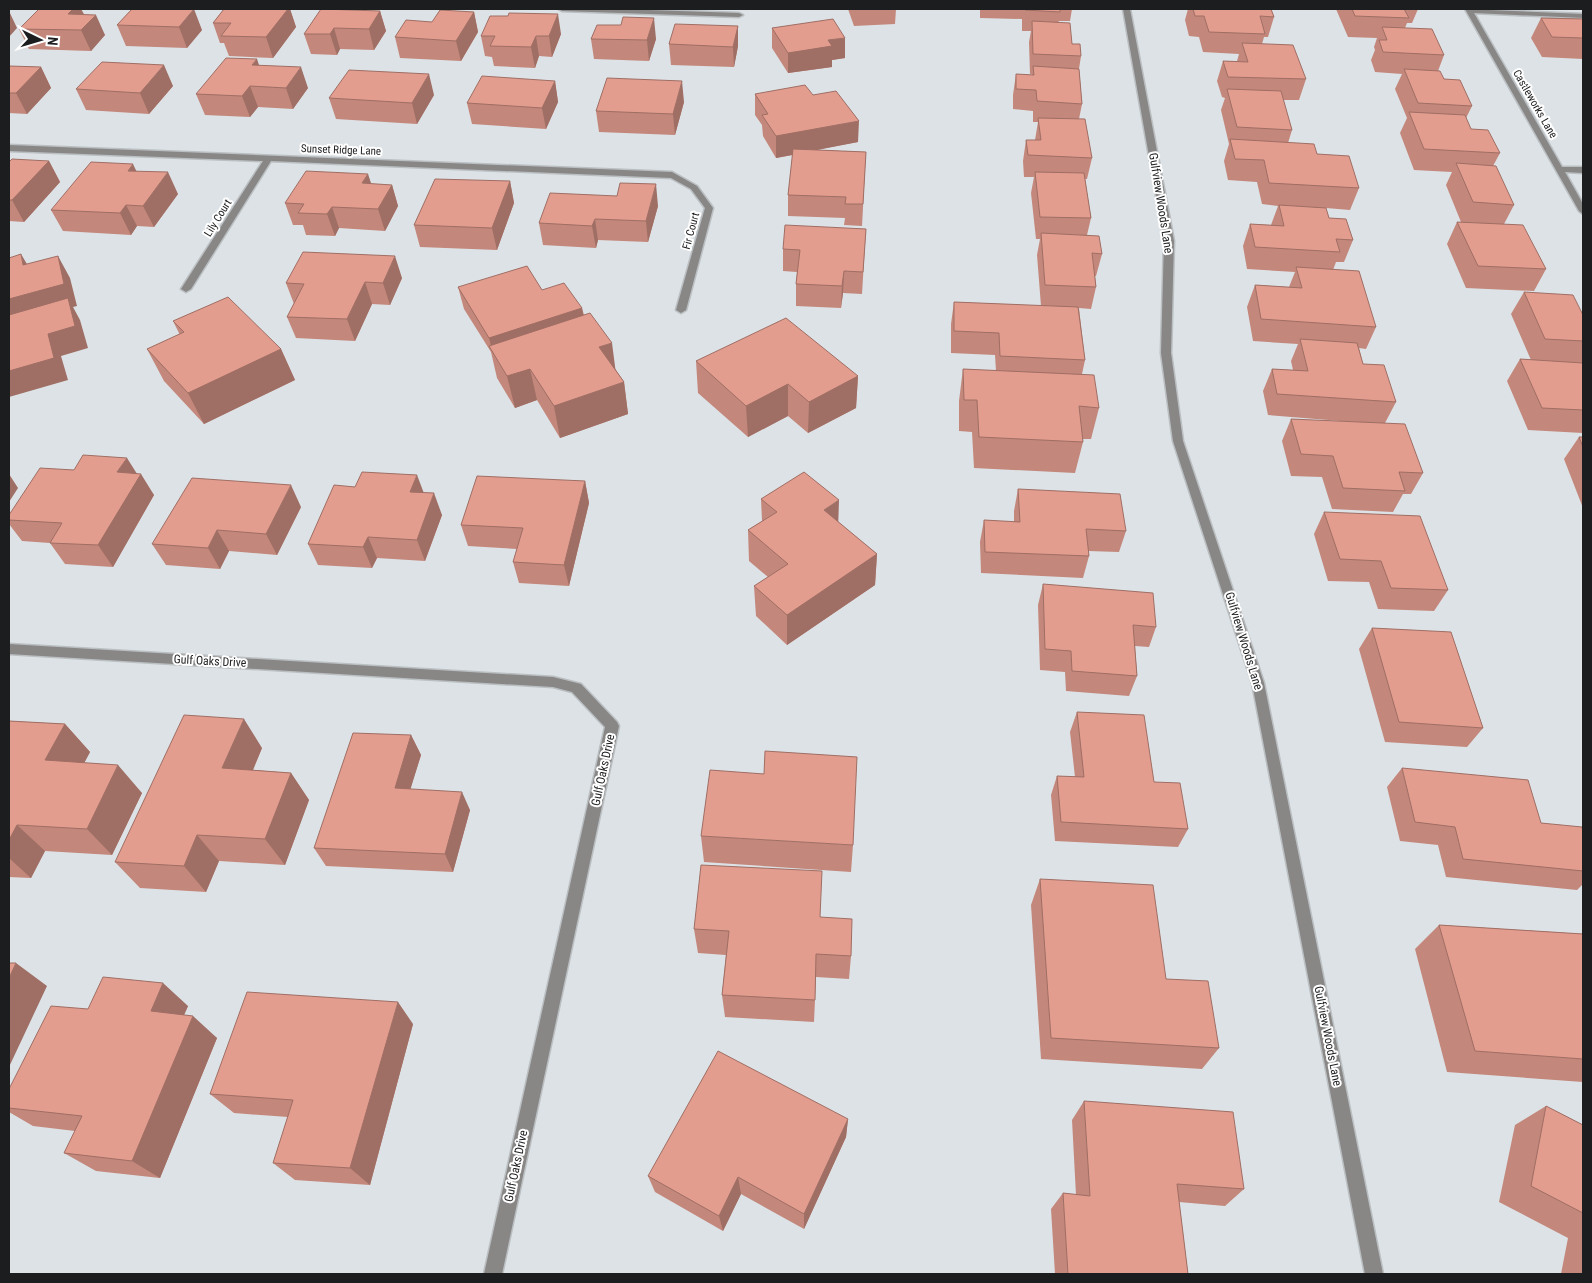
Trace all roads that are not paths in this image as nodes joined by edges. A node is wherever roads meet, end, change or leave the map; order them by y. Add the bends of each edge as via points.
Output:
1 (562, 9) edge
2 (1126, 9) edge
3 (637, 10) edge
4 (1468, 10) edge
5 (739, 15) dead end
6 (1583, 16) edge
7 (9, 148) edge
8 (268, 158) junction
9 (1559, 169) junction
10 (1583, 170) edge
11 (672, 175) joint
12 (1583, 210) edge
13 (186, 289) dead end
14 (681, 310) dead end
15 (9, 649) edge
16 (493, 1274) edge
17 (1374, 1274) edge

1 - 3 street
2 - 17 street, Gulfview Woods Lane via 1169,241 1166,353 1178,441 1258,683
3 - 5 street
4 - 6 street
4 - 9 street, Castleworks Lane
7 - 8 street, Sunset Ridge Lane
8 - 11 street, Sunset Ridge Lane
8 - 13 street, Lily Court
9 - 10 street
9 - 12 street, Castleworks Lane
11 - 14 street, Fir Court via 686,180 703,195 709,208
15 - 16 street, Gulf Oaks Drive via 553,682 576,688 612,726

